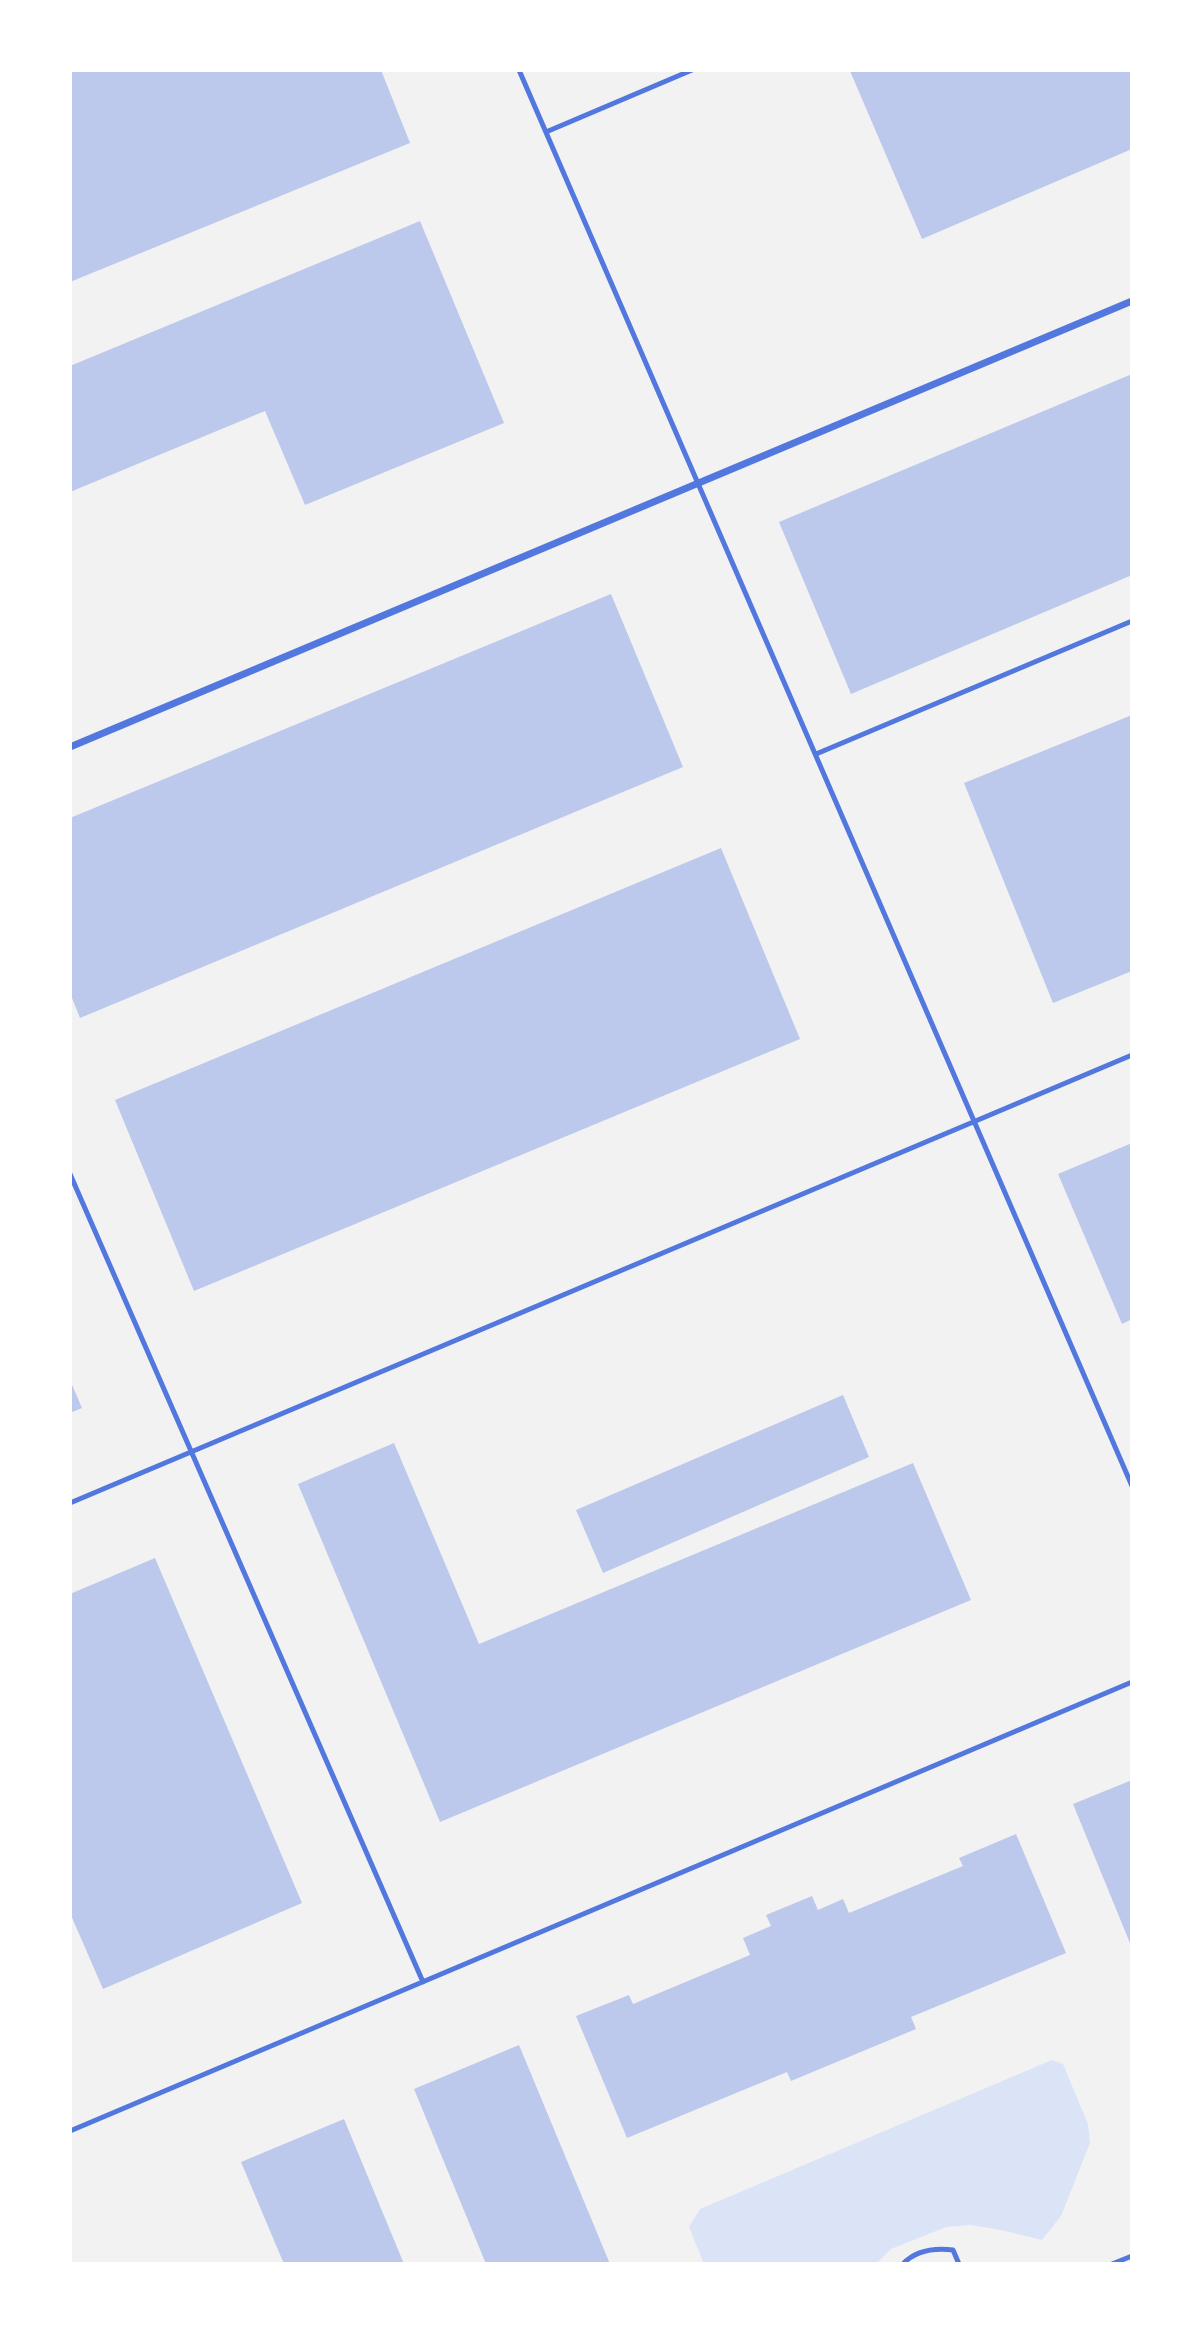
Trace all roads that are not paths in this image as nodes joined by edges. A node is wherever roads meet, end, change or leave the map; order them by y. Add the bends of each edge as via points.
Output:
1 (519, 70) edge
2 (692, 70) edge
3 (546, 132) junction
4 (1132, 302) edge
5 (699, 484) junction
6 (1132, 621) edge
7 (70, 747) edge
8 (816, 754) junction
9 (1132, 1055) edge
10 (974, 1121) junction
11 (70, 1174) edge
12 (191, 1452) junction
13 (1132, 1486) edge
14 (70, 1503) edge
15 (1132, 1682) edge
16 (423, 1982) junction
17 (70, 2131) edge
18 (1132, 2256) edge
19 (903, 2264) edge
20 (958, 2264) edge
21 (1112, 2264) edge

1 - 3 lane
2 - 3 lane
3 - 5 lane
4 - 5 street
5 - 7 street
5 - 8 lane
6 - 8 lane
8 - 10 lane
9 - 10 lane
10 - 12 lane
10 - 13 lane
11 - 12 lane
12 - 14 lane
12 - 16 lane
15 - 16 lane
16 - 17 lane
18 - 21 lane
19 - 20 lane via 932,2248 953,2250

